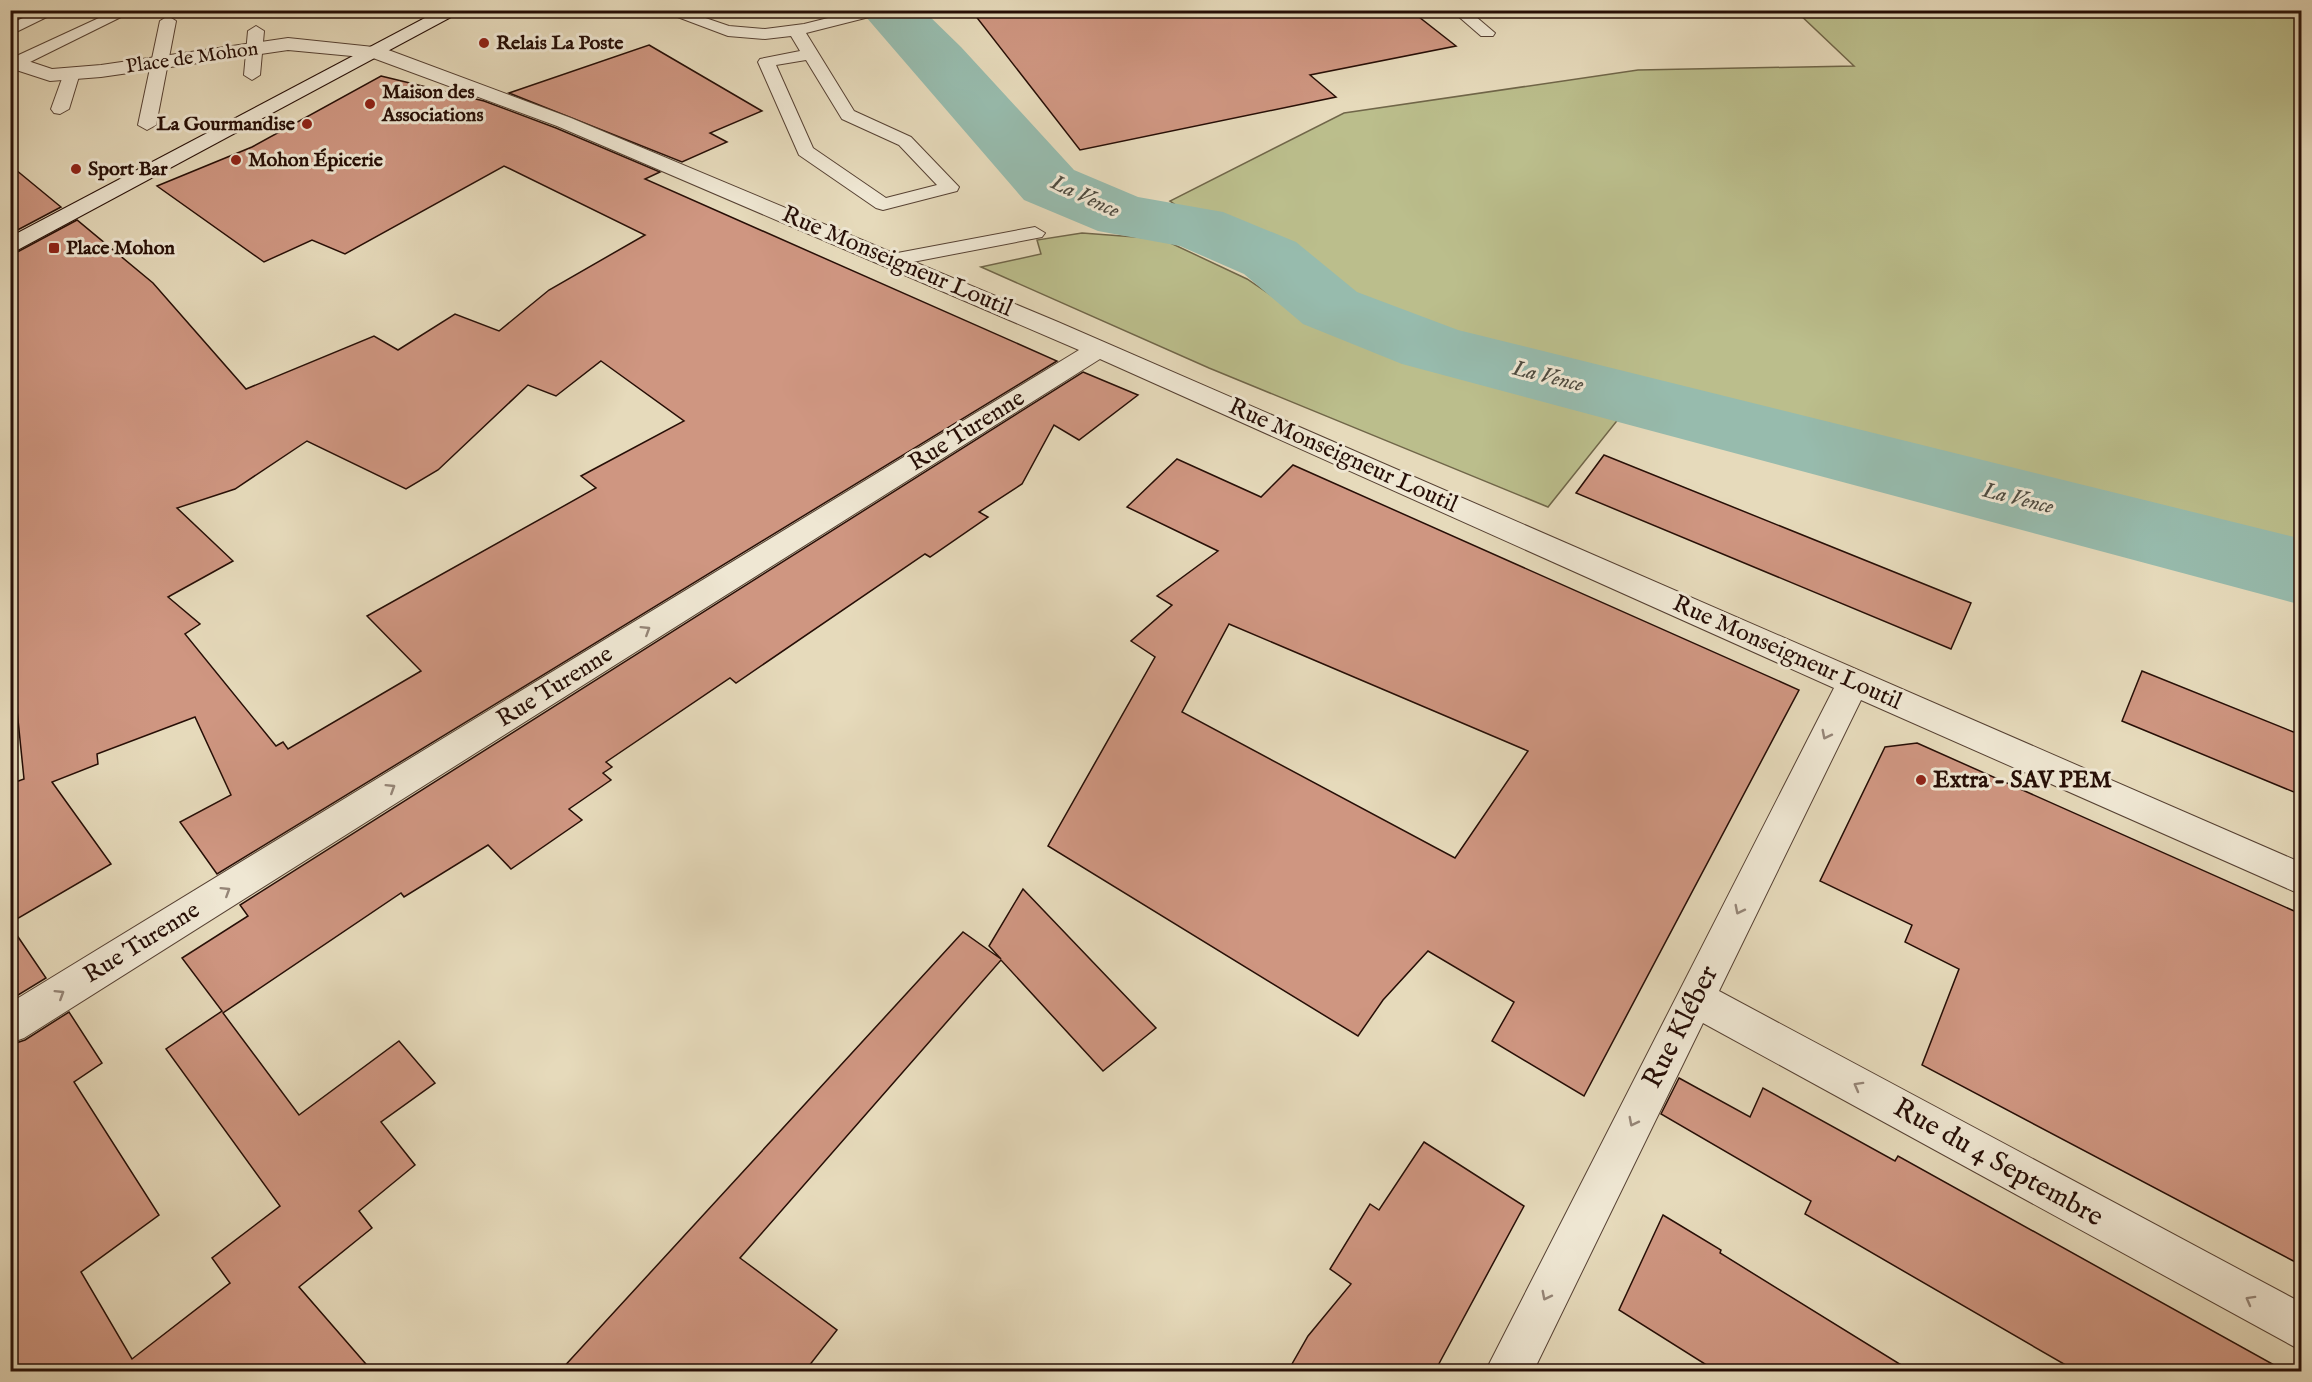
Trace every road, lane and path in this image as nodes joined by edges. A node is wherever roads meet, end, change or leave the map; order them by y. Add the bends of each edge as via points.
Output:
1 (54, 10) edge
2 (455, 10) edge
3 (666, 10) edge
4 (1458, 10) edge
5 (875, 12) edge
6 (119, 14) dead end
7 (168, 21) dead end
8 (795, 29) junction
9 (10, 30) edge
10 (1487, 33) dead end
11 (254, 40) junction
12 (376, 52) junction
13 (810, 54) junction
14 (13, 62) edge
15 (161, 62) junction
16 (72, 73) junction
17 (252, 75) dead end
18 (60, 109) dead end
19 (147, 125) dead end
20 (1035, 233) dead end
21 (10, 247) edge
22 (892, 260) junction
23 (1099, 349) junction
24 (1853, 683) junction
25 (2301, 880) edge
26 (1695, 998) junction
27 (10, 1025) edge
28 (2301, 1328) edge
29 (1508, 1371) edge

1 - 9 lane
2 - 12 street
3 - 8 lane via 729,31 773,34
4 - 10 lane
5 - 8 lane
6 - 14 lane
7 - 15 lane
8 - 13 lane
11 - 12 street, Place de Mohon
11 - 15 street, Place de Mohon
11 - 17 lane
12 - 21 street
12 - 22 street, Rue Monseigneur Loutil via 564,122
13 - 13 lane via 848,115 906,141 950,187 883,204 805,151 766,62
14 - 16 street, Place de Mohon via 50,75
15 - 16 street, Place de Mohon
15 - 19 lane
16 - 18 lane
20 - 22 lane
22 - 23 street, Rue Monseigneur Loutil
23 - 24 street, Rue Monseigneur Loutil
27 -> 23 street, Rue Turenne
24 - 25 street, Rue Monseigneur Loutil
24 -> 26 street, Rue Kléber
28 -> 26 street, Rue du 4 Septembre
26 -> 29 street, Rue Kléber

